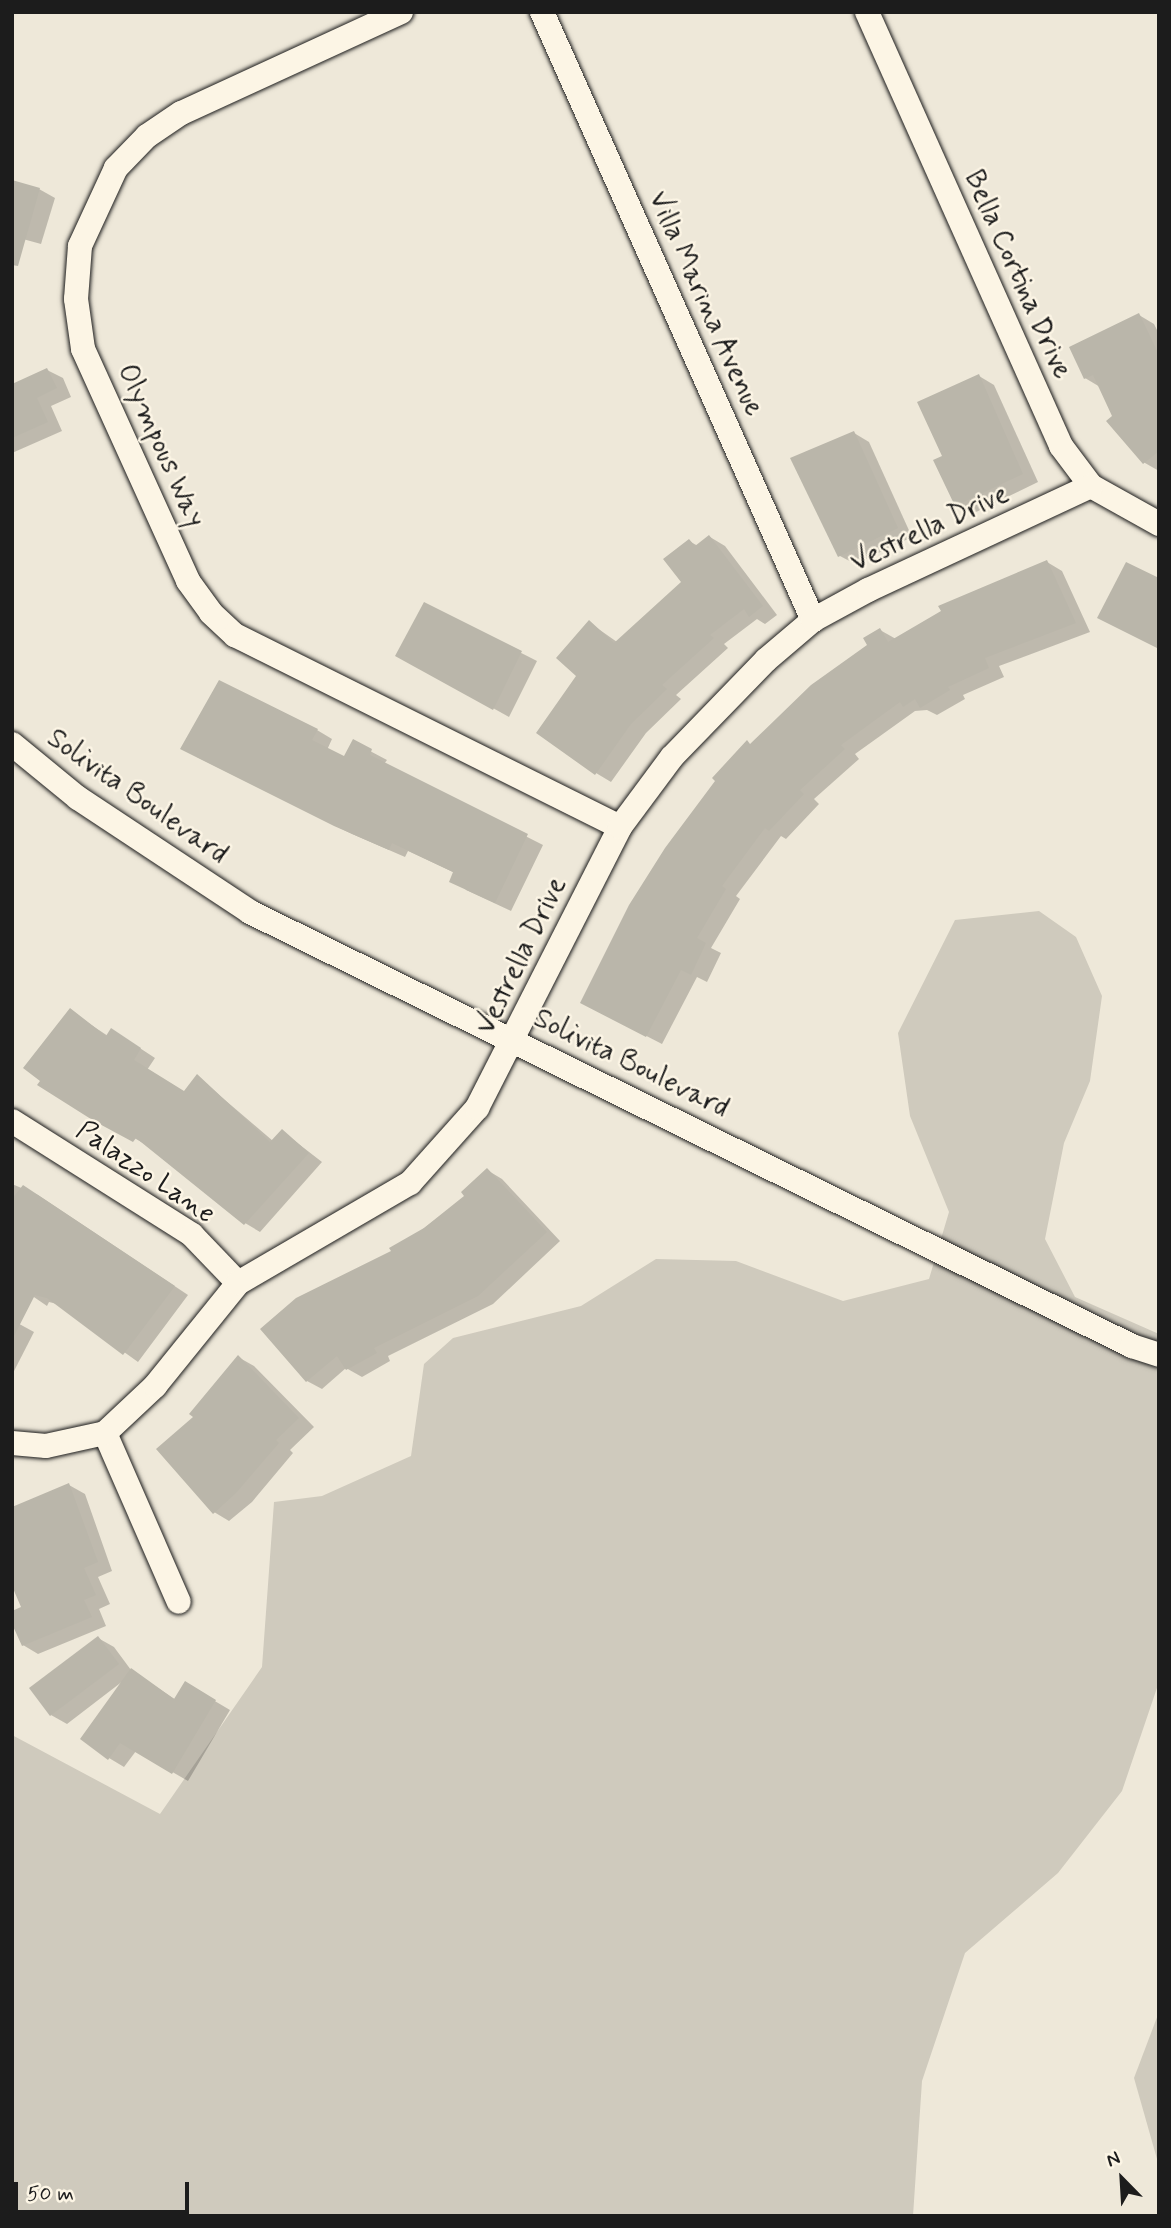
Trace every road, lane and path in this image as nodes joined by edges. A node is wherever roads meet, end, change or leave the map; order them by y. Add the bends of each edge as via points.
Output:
1 (401, 12) edge
2 (542, 12) edge
3 (867, 12) edge
4 (1091, 486) junction
5 (1159, 524) edge
6 (813, 620) junction
7 (12, 744) edge
8 (620, 827) junction
9 (515, 1040) junction
10 (12, 1121) edge
11 (238, 1283) junction
12 (1132, 1346) junction
13 (1159, 1355) edge
14 (1159, 1376) edge
15 (105, 1433) junction
16 (12, 1443) edge
17 (179, 1602) dead end

1 - 8 street, Olympous Way via 181,113 147,136 116,168 80,246 76,299 83,349 188,581 235,635
2 - 6 street, Villa Marina Avenue
3 - 4 street, Bella Cortina Drive via 1061,446
4 - 5 street, Bella Cortina Drive
4 - 6 street, Vestrella Drive via 946,552
6 - 8 street, Vestrella Drive via 731,694 672,757
7 - 9 street, Solivita Boulevard via 78,798 250,912
8 - 9 street, Vestrella Drive
9 - 11 street, Vestrella Drive via 477,1108 410,1183
9 - 12 street, Solivita Boulevard
10 - 11 street, Palazzo Lane via 192,1235
11 - 15 street, Vestrella Drive via 155,1386
12 - 13 street, Solivita Boulevard
12 - 14 street, Solivita Boulevard
15 - 16 street via 46,1446
15 - 17 street

